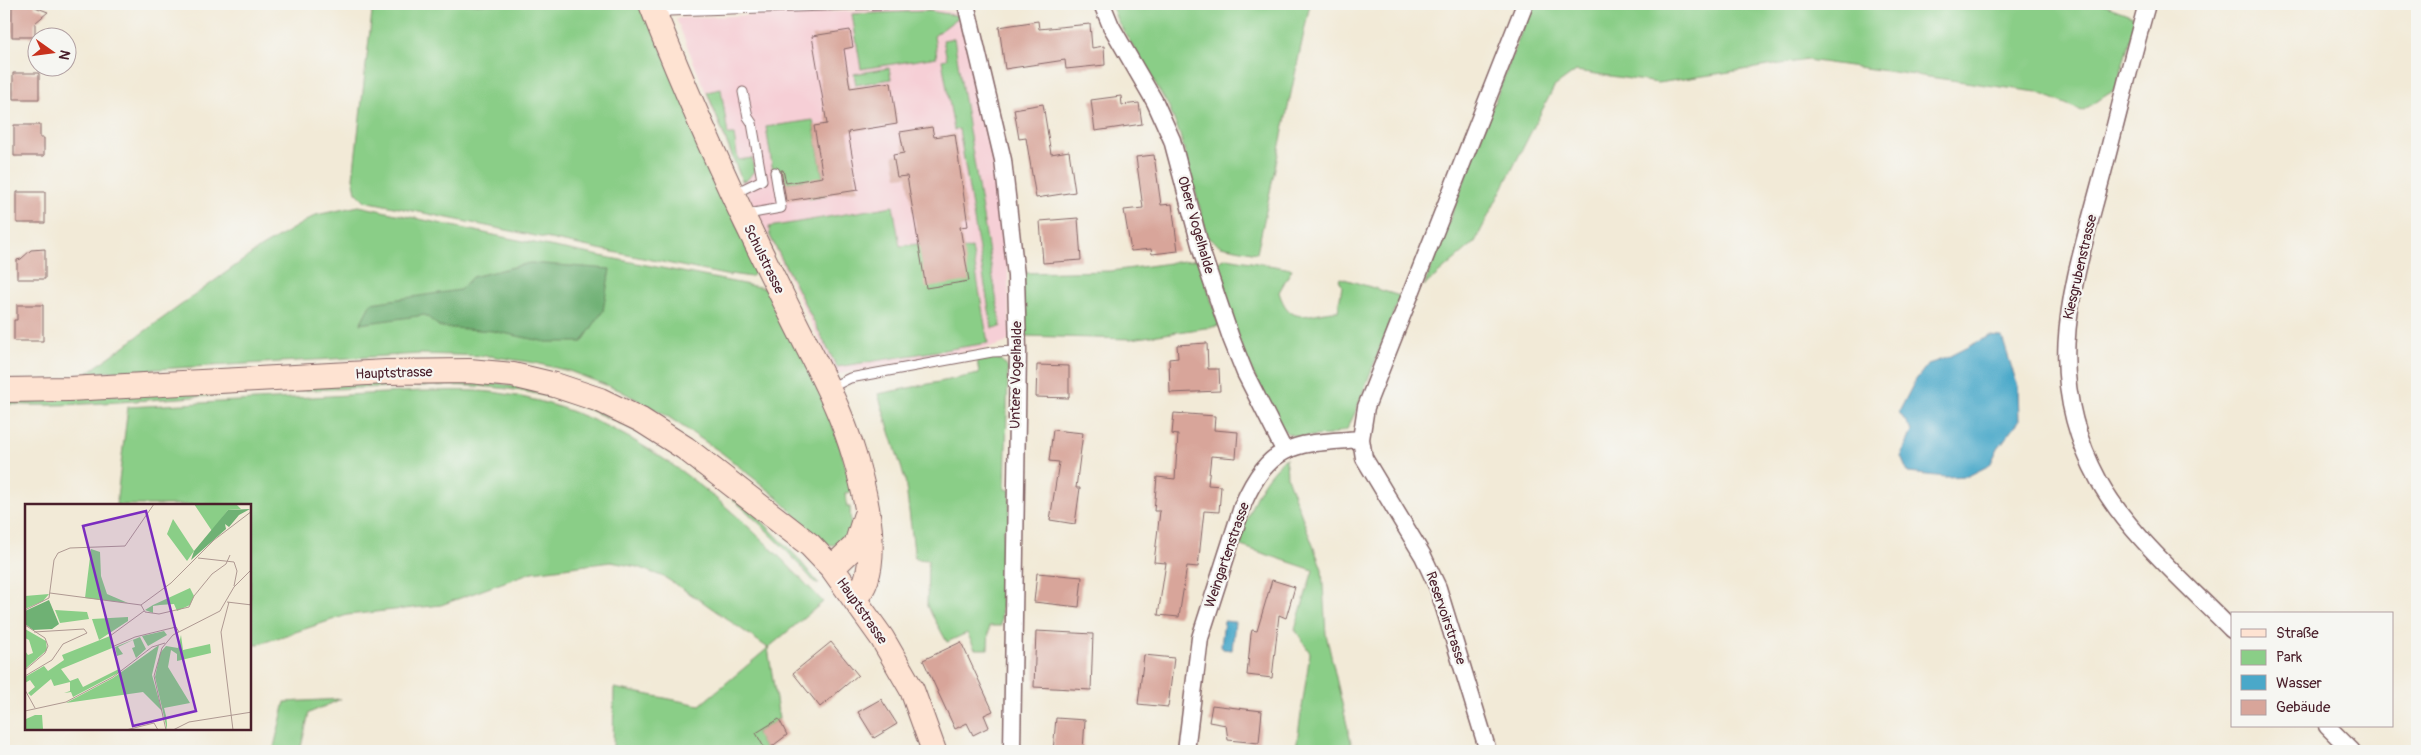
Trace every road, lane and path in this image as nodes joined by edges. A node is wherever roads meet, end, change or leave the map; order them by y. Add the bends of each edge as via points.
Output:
1 (887, 4) edge
2 (966, 4) edge
3 (1102, 4) edge
4 (1525, 4) edge
5 (2147, 4) edge
6 (654, 10) edge
7 (743, 92) dead end
8 (775, 172) dead end
9 (733, 194) junction
10 (744, 218) junction
11 (1018, 351) junction
12 (828, 388) junction
13 (4, 390) edge
14 (1361, 439) junction
15 (1284, 450) junction
16 (865, 505) junction
17 (838, 588) junction
18 (2231, 629) edge
19 (2329, 728) edge
20 (933, 751) edge
21 (1012, 751) edge
22 (1186, 751) edge
23 (1488, 751) edge
24 (2352, 751) edge

1 - 6 lane
2 - 11 street, Untere Vogelhalde via 1003,160 1016,276
3 - 15 street, Obere Vogelhalde via 1110,26 1155,102 1172,140 1203,256 1231,338 1244,373
4 - 14 street via 1366,407
5 - 18 street, Kiesgrubenstrasse via 2073,287 2066,338 2068,387 2086,454 2117,510
6 - 9 main road, Schulstrasse via 690,102
7 - 9 lane via 762,180
8 - 10 lane via 780,208
9 - 10 main road, Schulstrasse
10 - 12 main road, Schulstrasse
11 - 12 lane via 992,352 850,378
11 - 21 street, Untere Vogelhalde
12 - 16 main road, Schulstrasse via 851,445
13 - 17 main road, Hauptstrasse via 386,372 469,371 513,375 591,397 641,420 685,448 810,545
14 - 15 street, Weingartenstrasse via 1312,443
14 - 23 street, Reservoirstrasse via 1364,458 1423,556 1438,588
15 - 22 street, Weingartenstrasse via 1266,465 1251,487 1208,610 1198,646
16 - 17 main road, Schulstrasse via 862,529
16 - 17 main road, Schulstrasse via 871,526 871,556 865,584
17 - 20 main road, Hauptstrasse via 912,690
19 - 24 street

